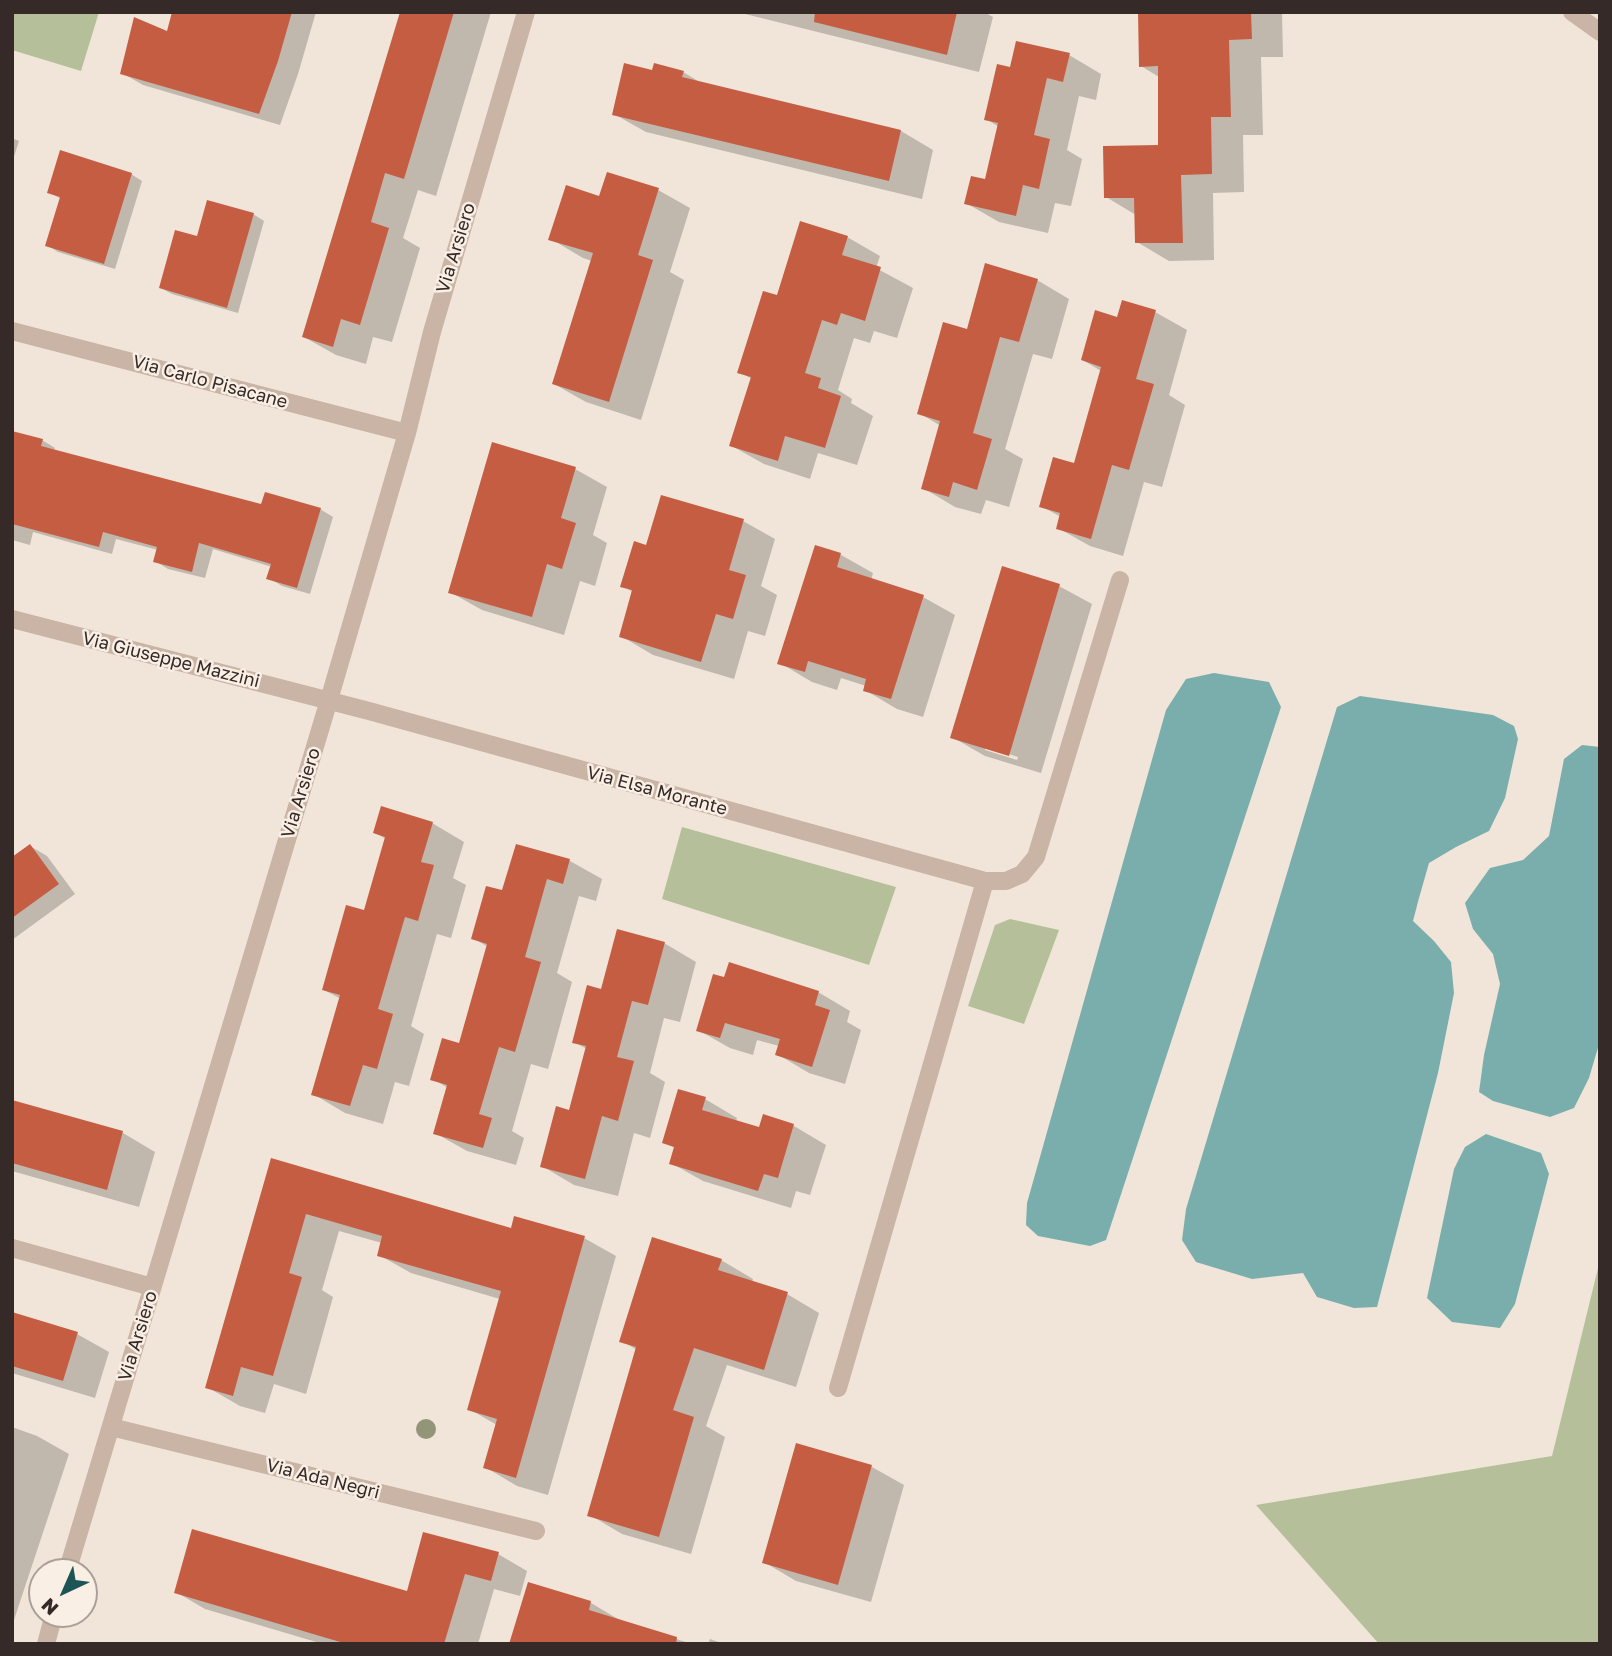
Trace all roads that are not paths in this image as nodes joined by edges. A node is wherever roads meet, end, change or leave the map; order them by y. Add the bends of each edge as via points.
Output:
1 (526, 12) edge
2 (1572, 12) edge
3 (1600, 32) edge
4 (12, 331) edge
5 (407, 433) junction
6 (1120, 580) dead end
7 (12, 619) edge
8 (329, 700) junction
9 (985, 881) junction
10 (12, 1248) edge
11 (152, 1287) junction
12 (838, 1388) dead end
13 (111, 1427) junction
14 (536, 1531) dead end
15 (71, 1558) edge

1 - 5 street, Via Arsiero
2 - 3 street
4 - 5 street, Via Carlo Pisacane
5 - 8 street, Via Arsiero
6 - 9 street, Via Elsa Morante via 1036,857 1022,874 1006,881
7 - 8 street, Via Giuseppe Mazzini
8 - 9 street, Via Elsa Morante
8 - 11 street, Via Arsiero
9 - 12 street
10 - 11 street
11 - 13 street, Via Arsiero
13 - 14 street, Via Ada Negri
13 - 15 street, Via Arsiero

